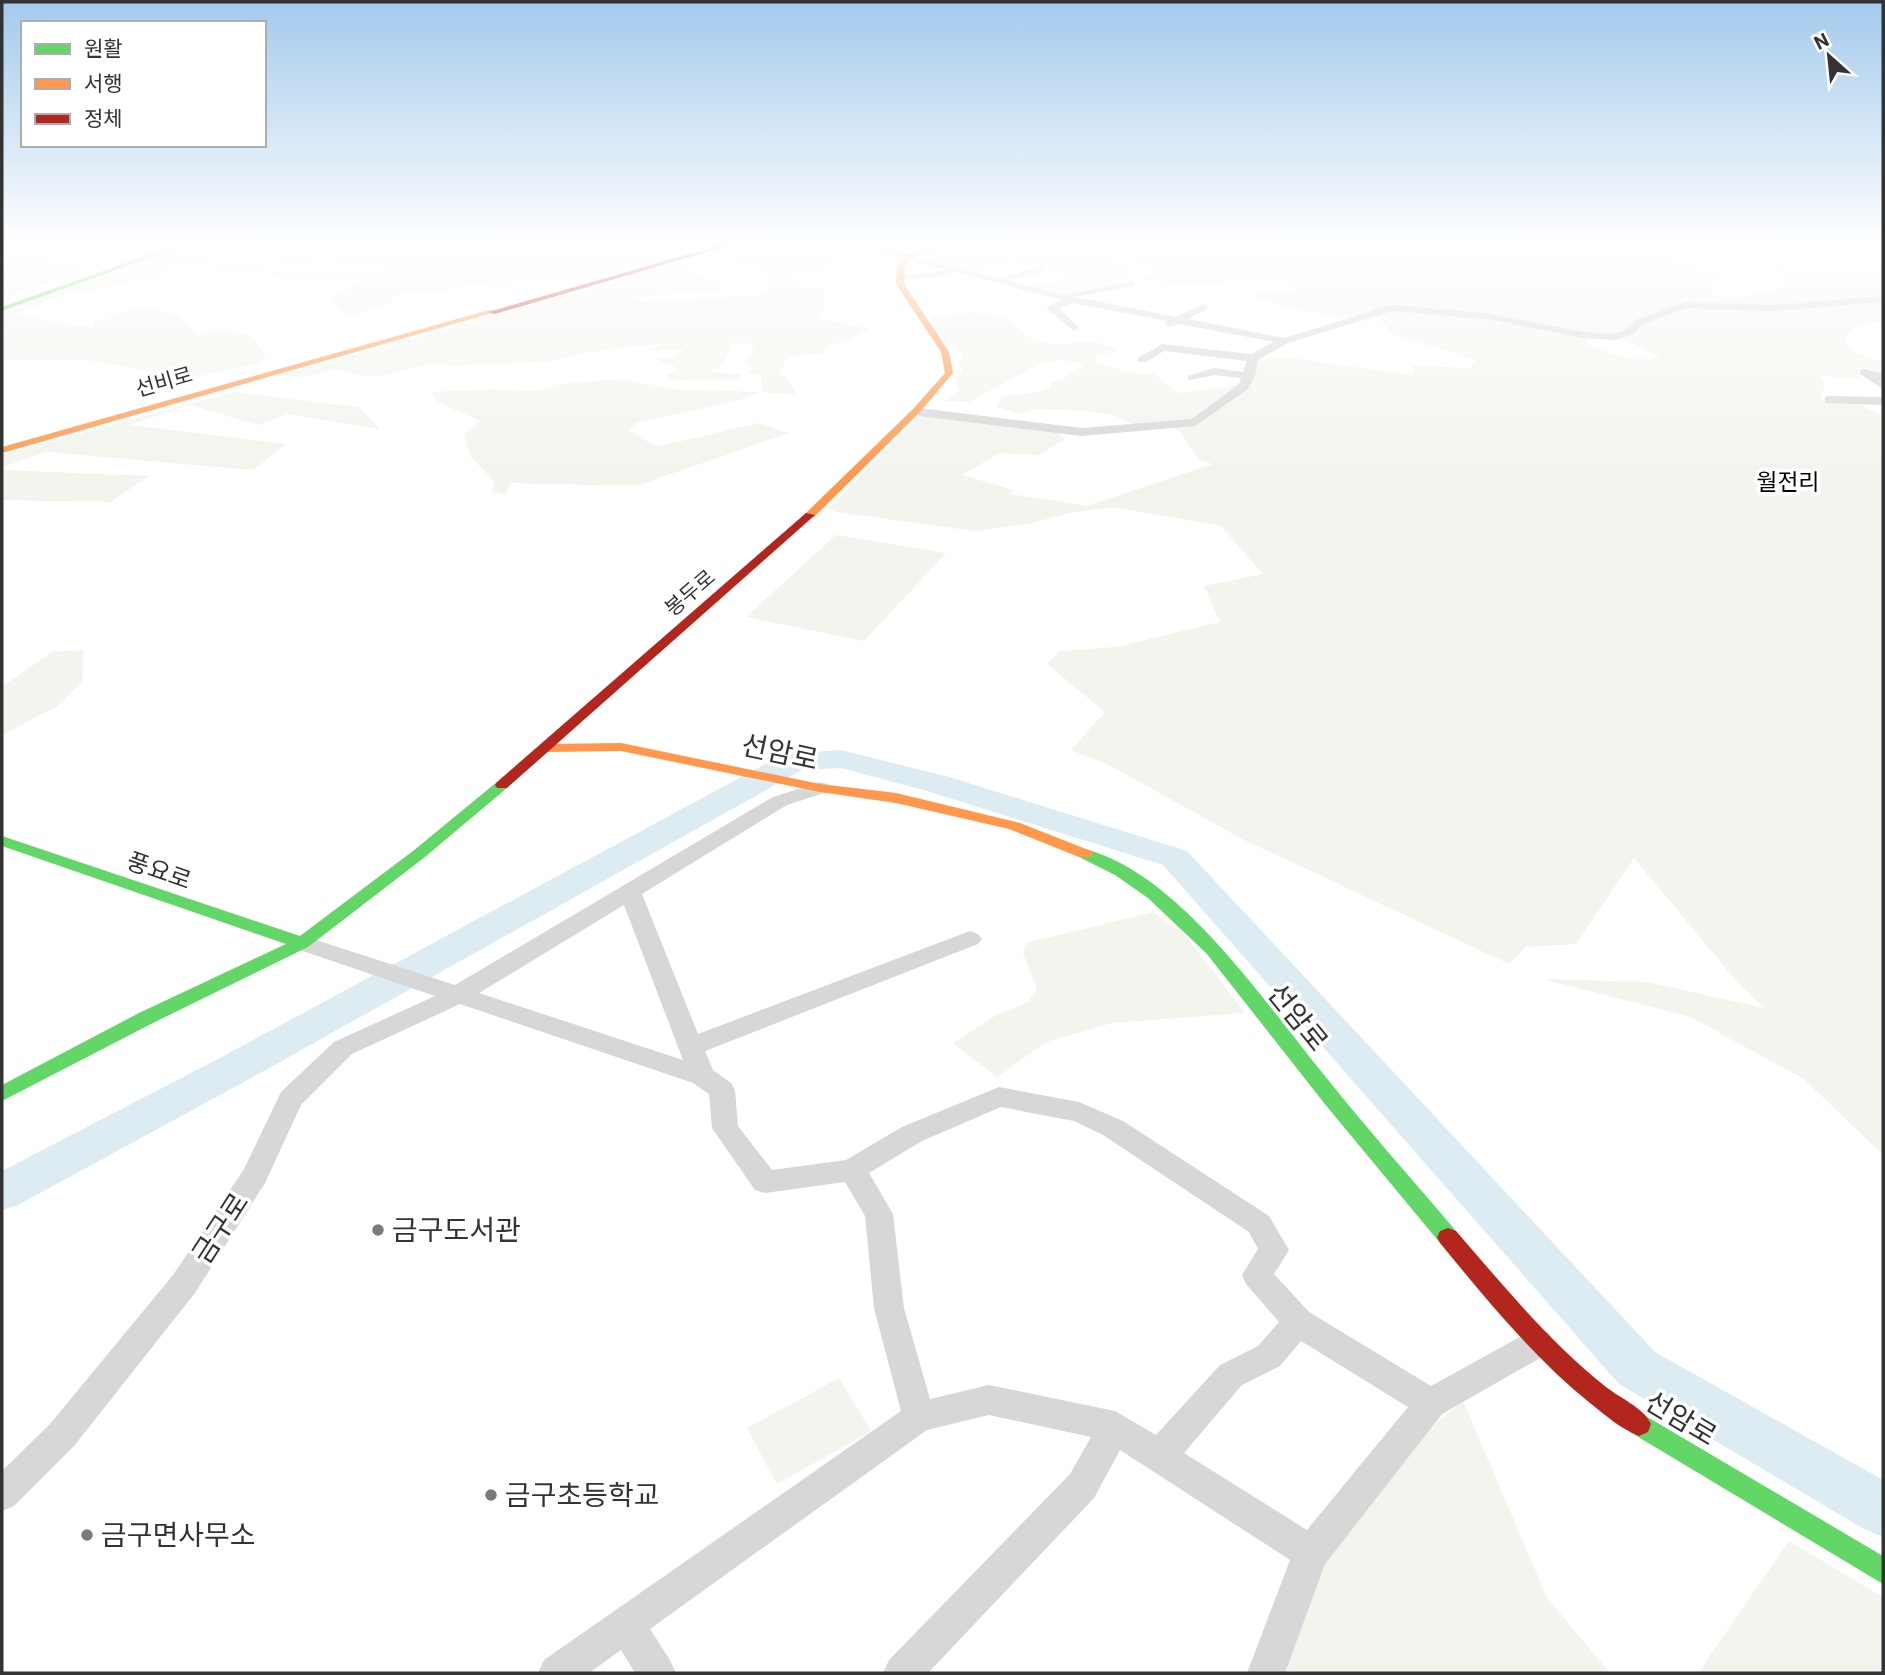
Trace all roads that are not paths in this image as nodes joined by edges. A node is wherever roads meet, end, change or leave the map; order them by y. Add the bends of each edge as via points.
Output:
1 (449, 319) edge
2 (465, 319) edge
3 (923, 319) edge
4 (1066, 319) edge
5 (1161, 319) edge
6 (1180, 319) edge
7 (1355, 319) edge
8 (1503, 319) edge
9 (1647, 319) edge
10 (1264, 321) dead end
11 (1175, 322) junction
12 (1074, 328) dead end
13 (1242, 334) junction
14 (1283, 341) junction
15 (1162, 347) junction
16 (1253, 358) junction
17 (1142, 360) dead end
18 (1883, 377) edge
19 (1192, 378) dead end
20 (1248, 379) junction
21 (1224, 385) dead end
22 (1883, 386) edge
23 (1829, 400) dead end
24 (1883, 401) edge
25 (919, 412) junction
26 (2, 444) edge
27 (2, 450) edge
28 (546, 748) junction
29 (812, 786) junction
30 (2, 841) edge
31 (629, 891) junction
32 (970, 939) dead end
33 (302, 943) junction
34 (452, 994) junction
35 (691, 1047) junction
36 (702, 1076) junction
37 (2, 1094) edge
38 (852, 1170) junction
39 (1297, 1322) junction
40 (1538, 1343) junction
41 (1431, 1403) junction
42 (919, 1417) junction
43 (1115, 1427) junction
44 (1160, 1456) junction
45 (2, 1494) edge
46 (1311, 1553) junction
47 (1883, 1571) edge
48 (626, 1625) junction
49 (557, 1673) edge
50 (657, 1673) edge
51 (902, 1673) edge
52 (1266, 1673) edge

1 - 26 main road, 선비로
2 - 27 main road, 선비로
3 - 25 main road, 봉두로 via 945,352 949,373
4 - 12 street
5 - 11 street
6 - 11 street
7 - 14 street
8 - 9 street via 1615,337
10 - 13 street
11 - 13 street
11 - 15 street via 1159,329 1176,341
13 - 14 street
14 - 16 street
15 - 16 street
15 - 17 street
16 - 20 street
18 - 22 street via 1864,372
19 - 20 street via 1214,370
20 - 21 street
20 - 25 street via 1195,422 1167,425 1082,432
23 - 24 street
25 - 28 main road, 봉두로 via 808,517
28 - 29 main road, 선암로 via 621,747
28 - 33 main road, 봉두로 via 419,854
29 - 31 street, 금구로
29 - 40 main road, 선암로 via 896,798 1014,826 1104,861 1170,906 1197,932
30 - 33 main road, 풍요로
31 - 34 street, 금구로
31 - 35 street
32 - 35 street
33 - 34 street
33 - 37 main road, 봉두로
34 - 36 street
34 - 45 street, 금구로 via 343,1048 290,1099 255,1175 184,1284 62,1435
35 - 36 street
36 - 38 street via 722,1090 725,1128 765,1182
38 - 39 street via 912,1134 999,1097 1079,1112 1113,1128 1259,1224 1274,1250 1257,1275
38 - 42 street via 880,1214 889,1308
39 - 41 street
39 - 44 street via 1269,1356 1231,1376
40 - 41 street
40 - 47 main road, 선암로 via 1611,1407
41 - 46 street
42 - 43 street via 989,1400
42 - 48 street
43 - 44 street
43 - 51 street via 1082,1486
44 - 46 street
46 - 52 street
48 - 49 street
48 - 50 street

